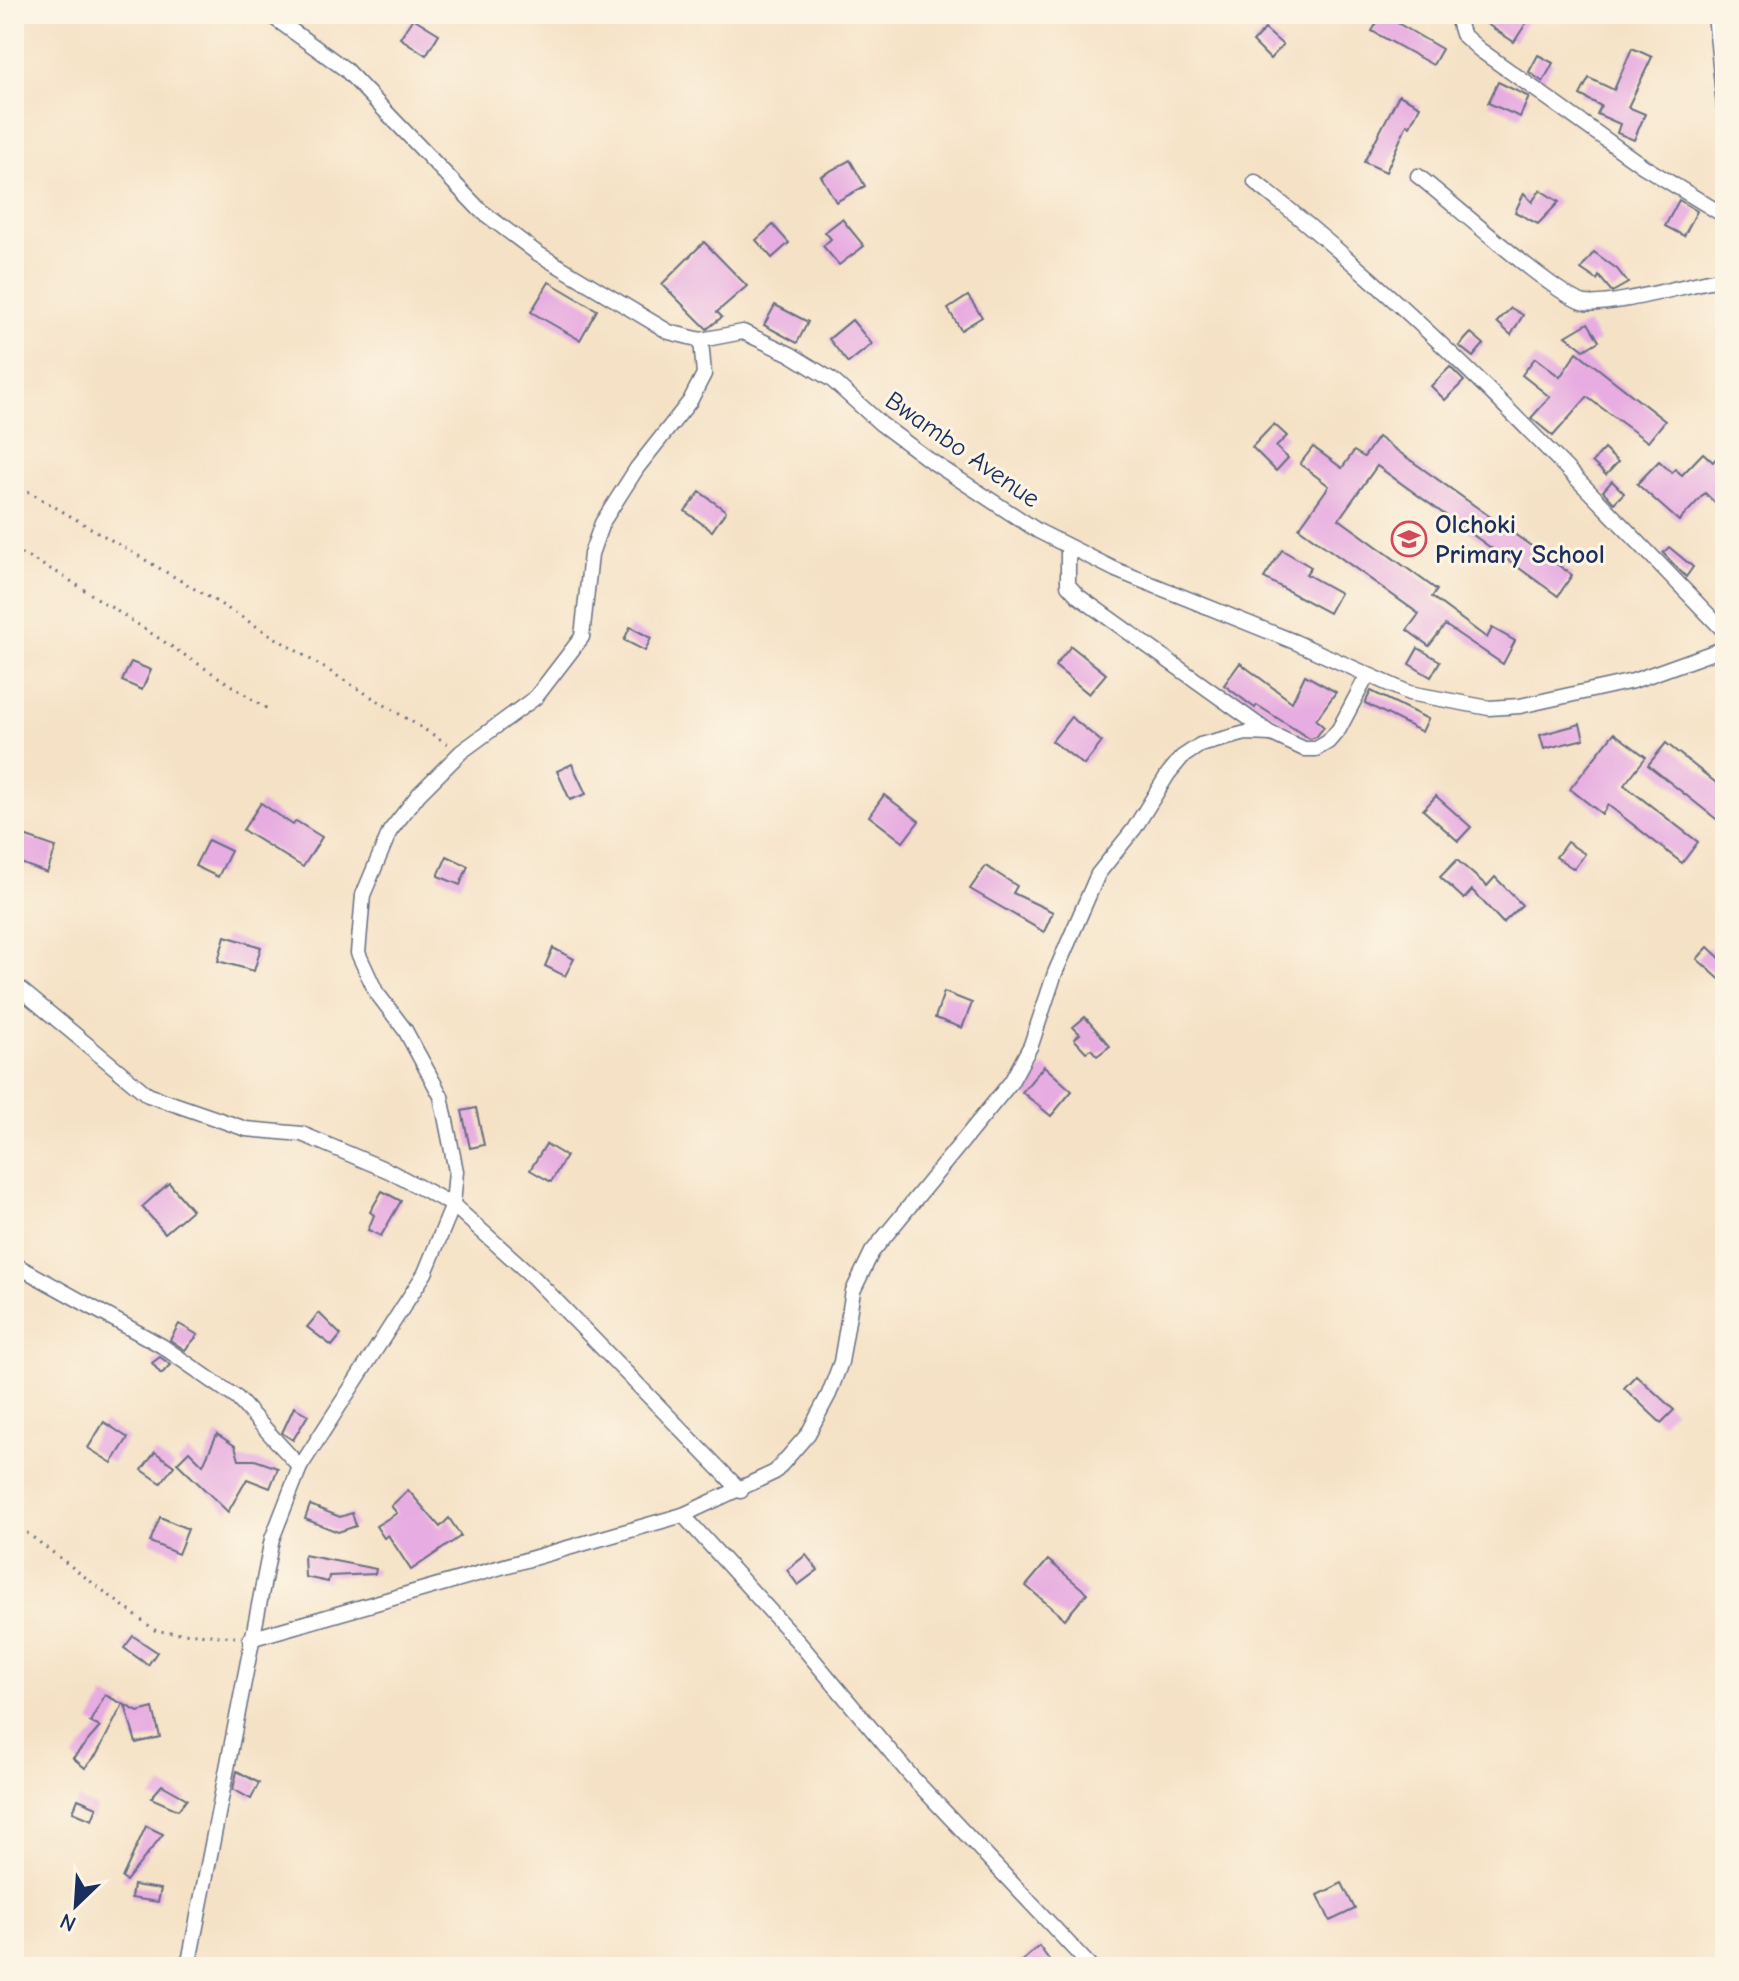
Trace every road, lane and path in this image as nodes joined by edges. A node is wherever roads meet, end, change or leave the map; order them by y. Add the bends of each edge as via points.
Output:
1 (269, 14) edge
2 (1456, 14) edge
3 (1715, 14) edge
4 (1725, 116) edge
5 (1418, 176) dead end
6 (1255, 182) dead end
7 (1725, 216) edge
8 (1725, 278) edge
9 (701, 340) junction
10 (14, 483) edge
11 (1068, 548) junction
12 (14, 550) edge
13 (1725, 632) edge
14 (1725, 648) edge
15 (1367, 676) junction
16 (269, 710) dead end
17 (1272, 734) junction
18 (461, 752) junction
19 (14, 984) edge
20 (453, 1205) junction
21 (14, 1264) edge
22 (300, 1467) junction
23 (741, 1491) junction
24 (683, 1515) junction
25 (14, 1523) edge
26 (250, 1639) junction
27 (188, 1967) edge
28 (1091, 1967) edge

1 - 9 street, Bwambo Avenue via 345,69 504,231 669,332
2 - 7 street via 1462,34 1480,50 1643,166
3 - 4 street
5 - 8 street via 1549,282 1582,302
6 - 13 street via 1435,337
9 - 11 street, Bwambo Avenue via 743,332 790,354 832,380 928,459
9 - 18 street via 704,374 690,401 602,523 591,554 582,637 536,697
10 - 18 path
11 - 15 street, Bwambo Avenue
11 - 17 street via 1068,585 1078,596
12 - 16 path via 60,574
14 - 15 street, Bwambo Avenue via 1633,681 1520,706 1489,708 1423,696
15 - 17 street via 1328,742 1304,749
17 - 23 street via 1225,736 1182,757 1105,862 1078,916 1019,1068 864,1267 849,1307 836,1378 808,1434 775,1472
18 - 20 street via 390,831 363,895 358,953 376,992 405,1030 441,1096 456,1171
19 - 20 street via 148,1095 246,1129 302,1134
20 - 22 street via 425,1273
20 - 23 street via 534,1278
21 - 22 street via 162,1346 237,1398
22 - 26 street via 272,1539
23 - 24 street
24 - 26 street
24 - 28 street via 911,1776
25 - 26 path via 156,1631
26 - 27 street

